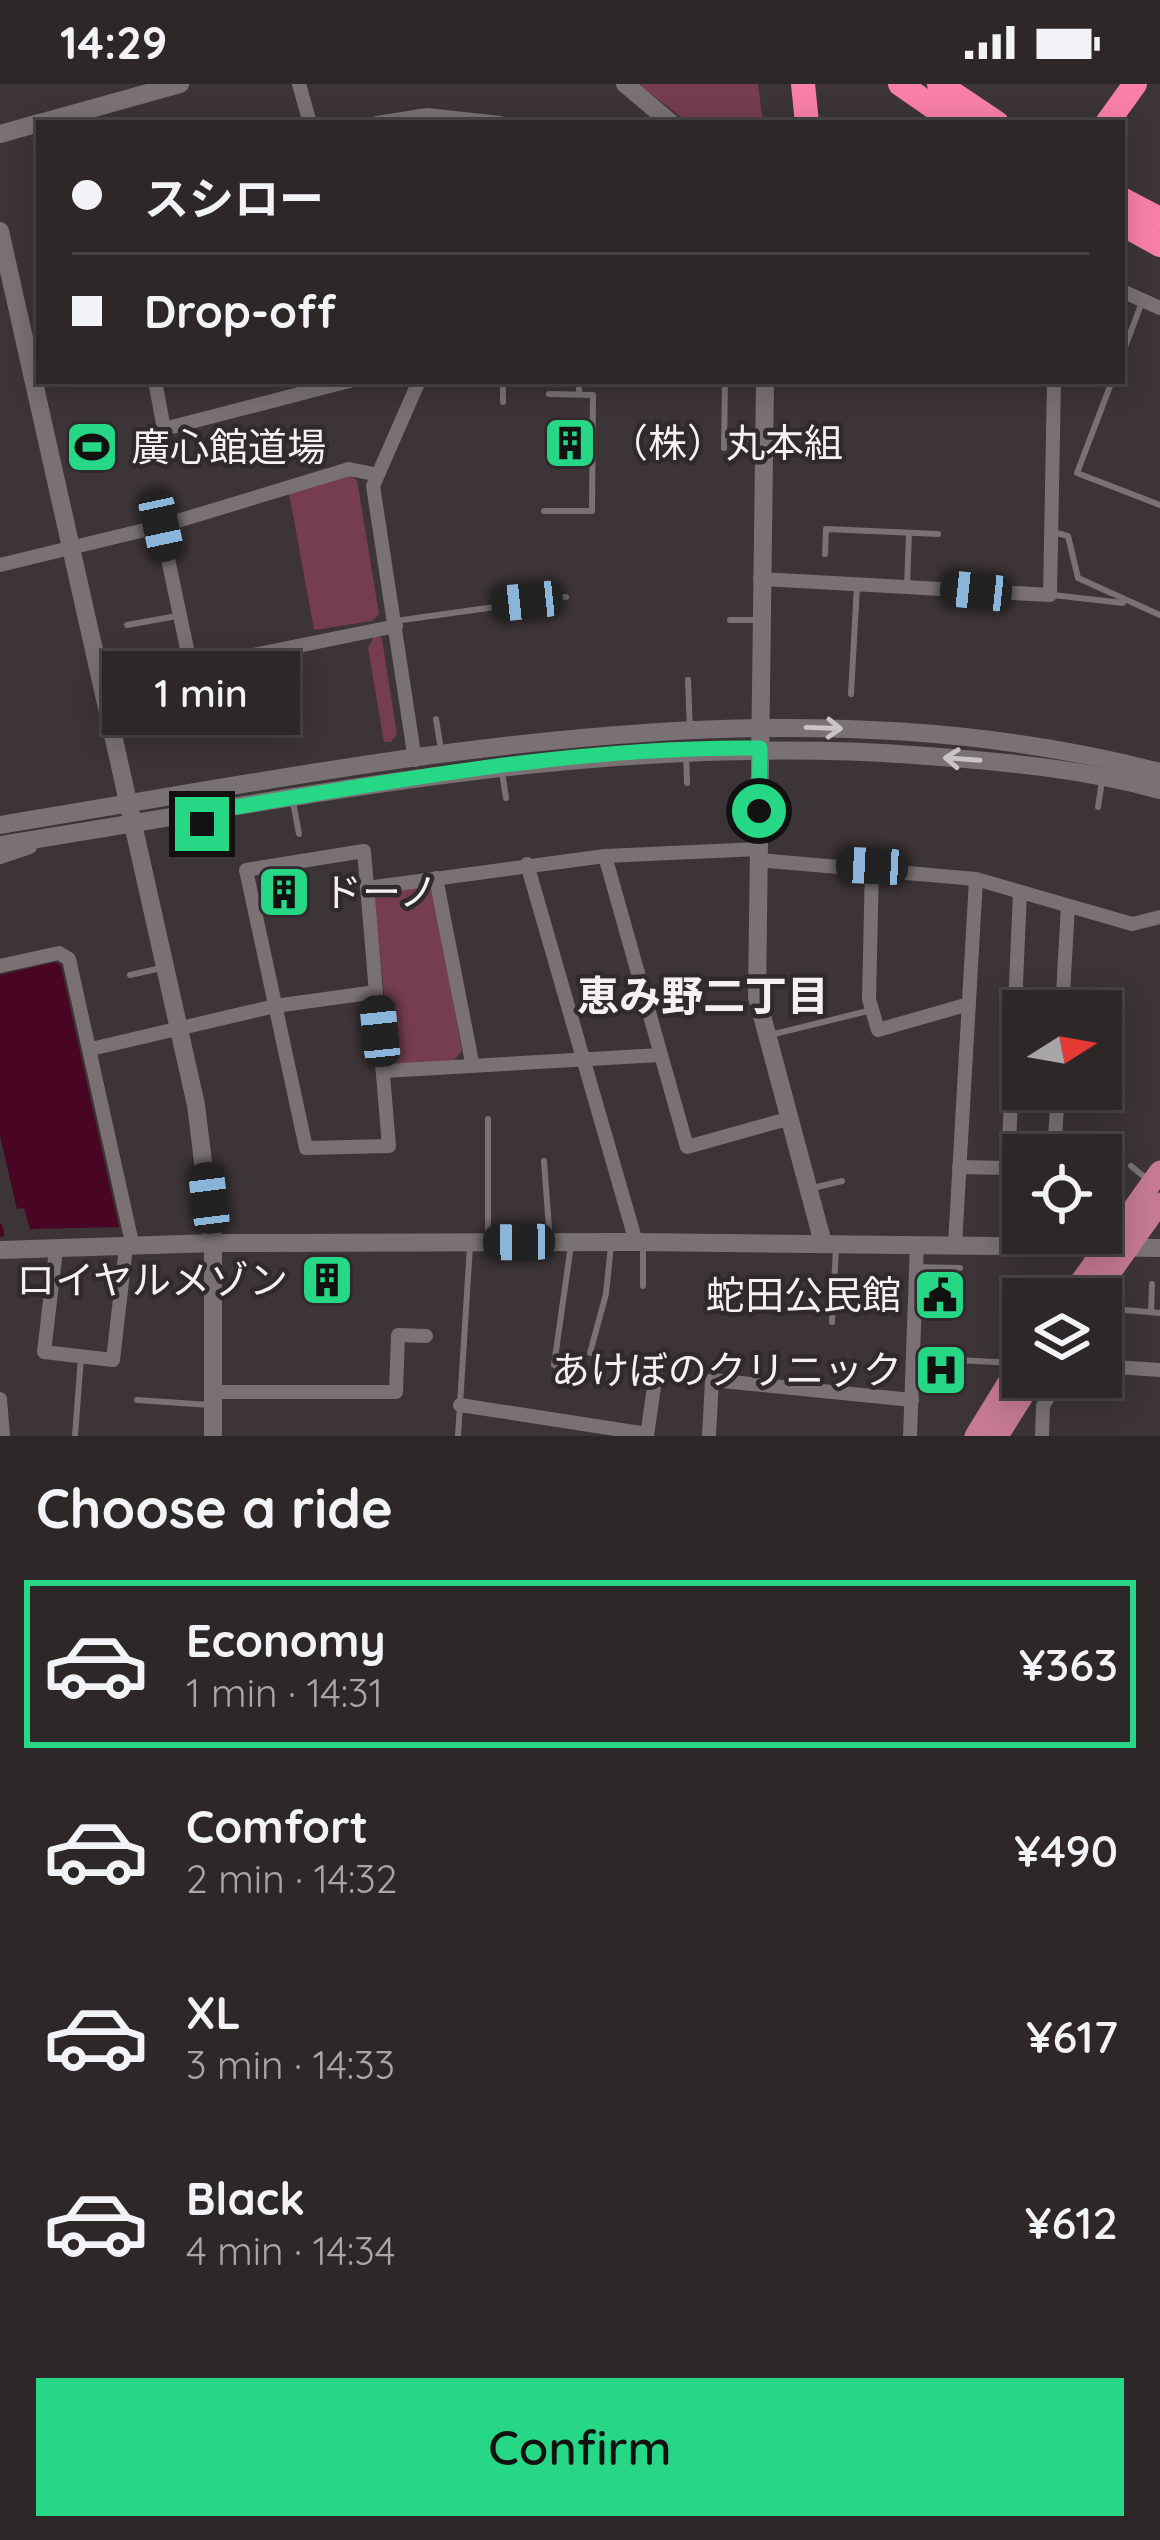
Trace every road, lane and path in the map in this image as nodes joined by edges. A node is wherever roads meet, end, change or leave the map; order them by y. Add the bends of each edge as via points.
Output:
1 (180, 84) edge
2 (299, 84) edge
3 (625, 84) edge
4 (803, 84) edge
5 (900, 84) edge
6 (939, 84) edge
7 (1119, 84) edge
8 (1135, 84) edge
9 (50, 120) edge
10 (309, 120) edge
11 (396, 120) edge
12 (473, 120) edge
13 (667, 120) edge
14 (807, 120) edge
15 (952, 120) edge
16 (993, 120) edge
17 (1095, 120) edge
18 (1109, 120) edge
19 (36, 124) edge
20 (0, 134) edge
21 (1125, 201) edge
22 (1160, 219) edge
23 (1125, 226) edge
24 (0, 231) edge
25 (1125, 241) edge
26 (1160, 244) edge
27 (1160, 257) edge
28 (1125, 292) edge
29 (1143, 300) junction
30 (1160, 308) edge
31 (1125, 347) edge
32 (156, 384) edge
33 (337, 384) edge
34 (418, 384) edge
35 (503, 384) edge
36 (579, 384) edge
37 (725, 384) edge
38 (765, 384) edge
39 (1054, 384) edge
40 (1111, 384) edge
41 (518, 394) dead end
42 (549, 394) dead end
43 (579, 394) junction
44 (764, 440) junction
45 (374, 474) junction
46 (1160, 506) edge
47 (544, 511) dead end
48 (161, 526) junction
49 (1054, 532) junction
50 (909, 533) junction
51 (938, 534) dead end
52 (70, 548) junction
53 (825, 554) dead end
54 (0, 565) edge
55 (760, 579) junction
56 (857, 583) junction
57 (907, 586) junction
58 (1050, 595) junction
59 (566, 597) dead end
60 (1133, 604) junction
61 (180, 615) junction
62 (1160, 615) edge
63 (730, 620) dead end
64 (760, 620) junction
65 (395, 623) junction
66 (127, 625) dead end
67 (688, 680) dead end
68 (851, 694) dead end
69 (436, 718) dead end
70 (760, 727) junction
71 (688, 740) junction
72 (760, 748) junction
73 (442, 756) junction
74 (415, 760) junction
75 (500, 764) junction
76 (1160, 772) edge
77 (1103, 776) junction
78 (687, 783) dead end
79 (1160, 790) edge
80 (292, 797) junction
81 (506, 798) dead end
82 (1098, 807) dead end
83 (199, 813) junction
84 (128, 814) junction
85 (0, 825) edge
86 (299, 834) dead end
87 (63, 836) junction
88 (0, 845) edge
89 (207, 850) dead end
90 (759, 855) junction
91 (0, 856) edge
92 (605, 856) junction
93 (527, 864) junction
94 (872, 866) junction
95 (436, 878) junction
96 (976, 879) junction
97 (367, 888) junction
98 (1020, 892) junction
99 (1068, 906) junction
100 (1160, 917) edge
101 (0, 965) edge
102 (165, 967) junction
103 (130, 975) dead end
104 (1063, 990) edge
105 (376, 992) junction
106 (968, 1004) junction
107 (274, 1006) junction
108 (872, 1010) junction
109 (179, 1028) junction
110 (766, 1036) junction
111 (91, 1048) junction
112 (659, 1055) junction
113 (583, 1060) junction
114 (472, 1062) junction
115 (384, 1071) junction
116 (791, 1118) junction
117 (488, 1119) dead end
118 (1016, 1134) edge
119 (544, 1161) dead end
120 (1131, 1166) dead end
121 (959, 1167) junction
122 (1002, 1168) edge
123 (842, 1180) dead end
124 (1157, 1186) edge
125 (810, 1189) junction
126 (640, 1241) junction
127 (1122, 1241) edge
128 (479, 1242) junction
129 (550, 1242) junction
130 (572, 1242) junction
131 (611, 1242) junction
132 (213, 1243) junction
133 (830, 1243) junction
134 (917, 1244) junction
135 (956, 1245) junction
136 (1002, 1246) edge
137 (129, 1247) junction
138 (1122, 1247) edge
139 (1160, 1248) edge
140 (0, 1250) edge
141 (56, 1250) junction
142 (1111, 1254) edge
143 (916, 1267) junction
144 (960, 1268) dead end
145 (1088, 1278) edge
146 (1152, 1284) dead end
147 (643, 1286) dead end
148 (1122, 1310) edge
149 (1155, 1313) edge
150 (832, 1322) dead end
151 (426, 1336) dead end
152 (590, 1353) dead end
153 (81, 1357) junction
154 (914, 1358) junction
155 (1002, 1364) edge
156 (1122, 1367) edge
157 (1160, 1370) edge
158 (656, 1373) dead end
159 (580, 1374) dead end
160 (1003, 1398) edge
161 (1013, 1398) edge
162 (1048, 1398) edge
163 (0, 1399) edge
164 (214, 1399) junction
165 (137, 1400) dead end
166 (912, 1400) junction
167 (460, 1405) junction
168 (647, 1435) edge
169 (3, 1436) edge
170 (75, 1436) edge
171 (213, 1436) edge
172 (458, 1436) edge
173 (709, 1436) edge
174 (910, 1436) edge
175 (975, 1436) edge
176 (998, 1436) edge
177 (1042, 1436) edge

1 - 9 street
2 - 10 street
3 - 13 street
4 - 14 highway
5 - 15 highway
6 - 16 highway
7 - 17 highway
8 - 18 highway
11 - 12 street
19 - 20 street
21 - 22 highway
23 - 26 highway
24 - 52 street
25 - 27 highway
28 - 29 street
29 - 30 street
29 - 31 lane
32 - 33 street via 164,429
34 - 45 street
35 - 41 lane via 503,398
36 - 43 lane
37 - 44 lane via 724,444
38 - 44 street
39 - 49 street
40 - 46 lane via 1077,473
42 - 43 lane
43 - 47 lane via 593,394 592,512
44 - 55 street
45 - 48 street via 350,469
45 - 65 street
48 - 52 street
48 - 61 street
49 - 58 street
49 - 60 lane via 1069,536 1078,578
50 - 51 lane
50 - 53 lane via 826,530
50 - 57 lane
52 - 54 street
52 - 84 street
55 - 56 street
55 - 64 street
56 - 57 street
56 - 68 lane
57 - 58 street
58 - 60 lane
59 - 65 lane
60 - 62 lane
61 - 65 street via 190,663 199,666
61 - 66 lane
63 - 64 lane
64 - 70 street
65 - 74 street
67 - 71 lane
69 - 73 lane
70 - 71 street
70 - 72 street
70 -> 76 street via 962,740
71 - 72 street
71 - 73 street via 585,736
71 - 75 street
71 - 78 lane
77 -> 72 street via 1044,765
72 - 90 street
73 - 74 street
74 - 84 street
75 - 80 street
75 - 81 lane
77 - 79 street
77 - 82 lane
80 - 83 street
80 - 86 lane
83 - 84 street
83 - 89 lane
84 - 85 street
84 - 87 street
84 - 102 street
87 - 88 street
87 - 91 street
90 - 92 street
90 - 94 street
90 - 110 street via 757,984
92 - 93 street
92 - 112 street
93 - 95 street
93 - 113 street
94 - 96 street
94 - 108 street
95 - 97 street
95 - 114 street
96 - 98 street
96 - 106 street
97 - 105 street
97 - 107 street via 364,851 247,870
98 - 99 street
98 - 118 street
99 - 100 street via 1132,924
99 - 104 street
101 - 111 street via 64,955
102 - 103 lane
102 - 109 street
105 - 107 street
105 - 115 street
106 - 108 street via 878,1030
106 - 121 street
107 - 109 street
107 - 115 street via 306,1148 389,1146
108 - 110 lane
109 - 111 street
109 - 132 street
110 - 116 street
111 - 137 street
112 - 113 street
112 - 116 street via 687,1148
113 - 114 street
113 - 126 street
114 - 115 street
116 - 125 street
117 - 128 lane
119 - 129 lane
120 - 124 lane
121 - 122 street
121 - 135 street
123 - 125 lane
124 - 127 main road
125 - 133 street
126 - 131 street
126 - 133 street
126 - 147 lane
128 - 129 street
128 - 132 street
128 - 167 lane
129 - 130 street
130 - 131 street
130 - 159 lane via 554,1365
131 - 152 lane
132 - 137 street
132 - 164 street
133 - 134 street
133 - 150 lane
134 - 135 street
134 - 143 street
135 - 136 street
137 - 141 street
137 - 153 street via 113,1360
138 - 139 street
140 - 141 street
141 - 153 street via 44,1352
142 - 145 main road
143 - 144 lane
143 - 154 street
146 - 149 lane
148 - 149 lane
151 - 164 street via 398,1335 396,1392
153 - 170 lane
154 - 155 lane
154 - 166 street
156 - 157 street
158 - 168 street
160 - 175 main road
161 - 176 main road
162 - 177 street
163 - 169 street
164 - 165 lane
164 - 171 street
166 - 173 street via 712,1380
166 - 174 street
167 - 168 street
167 - 172 lane

